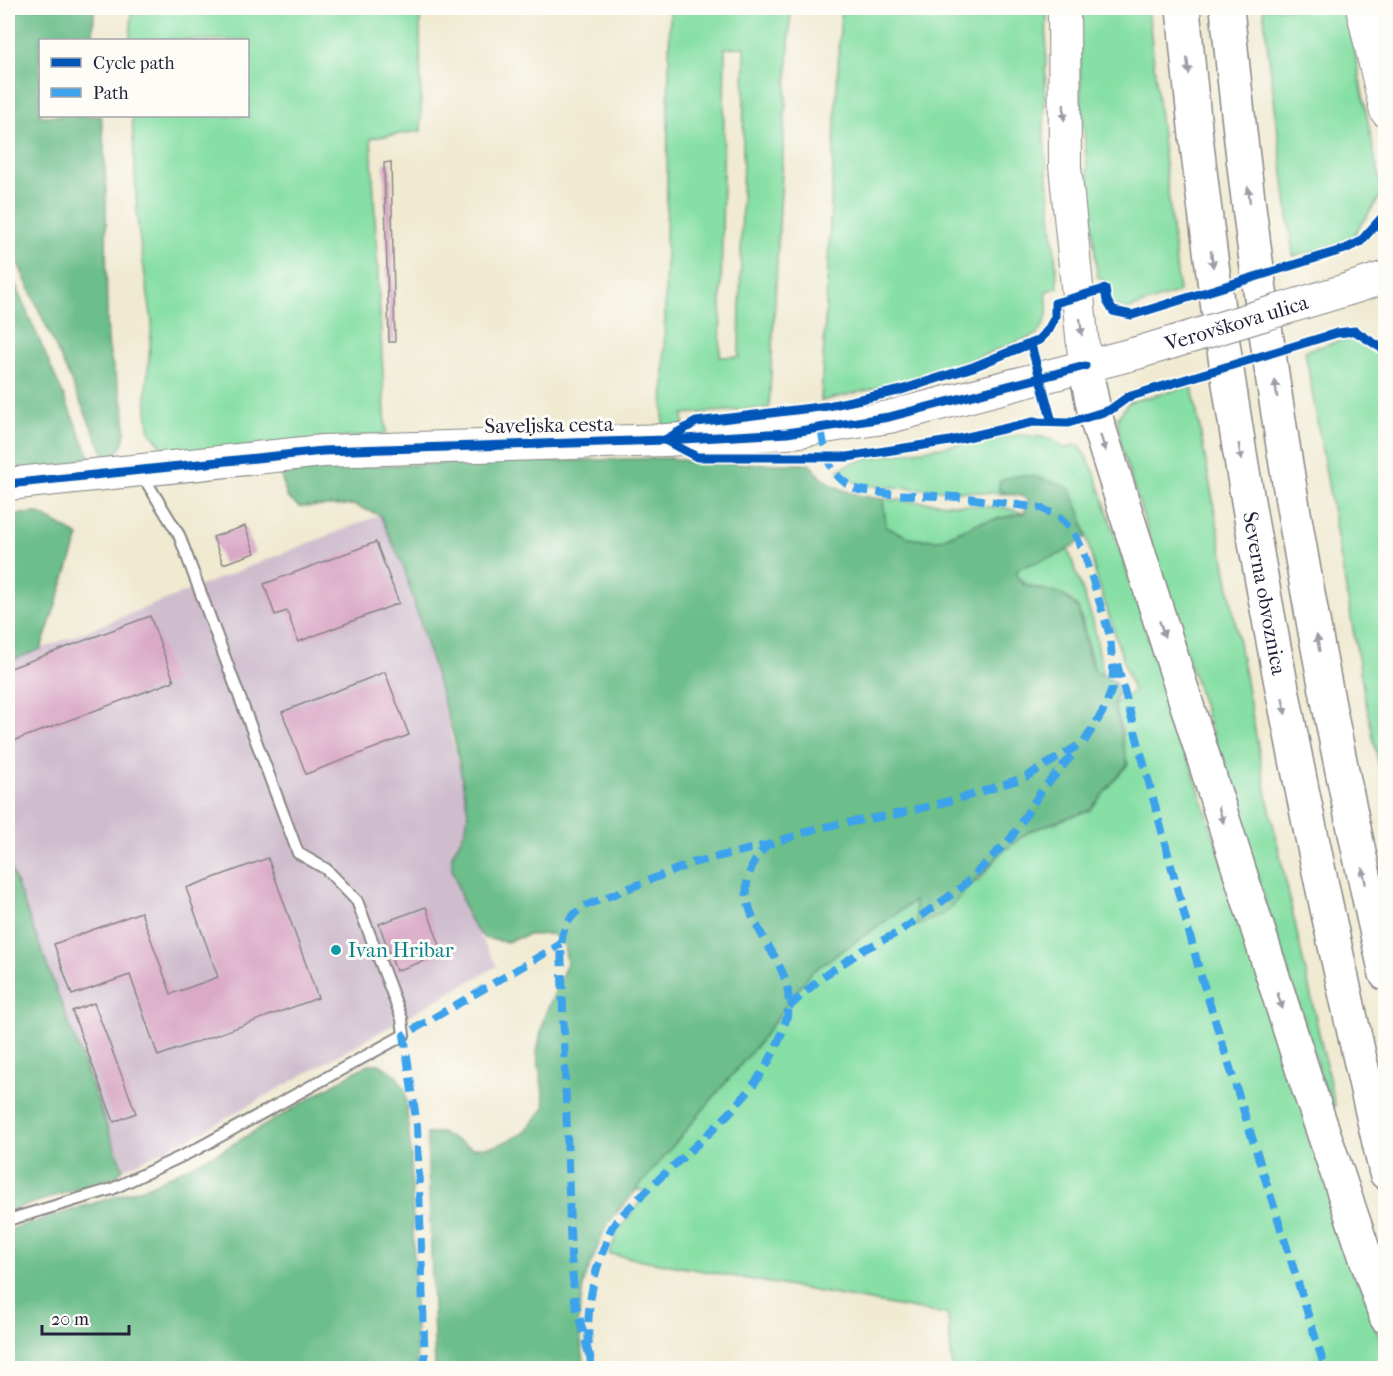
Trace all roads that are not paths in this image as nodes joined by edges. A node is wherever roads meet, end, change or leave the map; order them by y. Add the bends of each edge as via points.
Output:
1 (1064, 8) edge
2 (1183, 8) edge
3 (1227, 8) edge
4 (1362, 8) edge
5 (1386, 111) edge
6 (1386, 277) edge
7 (1085, 366) junction
8 (139, 470) junction
9 (8, 484) edge
10 (1386, 974) edge
11 (1386, 1173) edge
12 (8, 1220) edge
13 (1386, 1317) edge

1 -> 7 street via 1065,166
2 -> 11 highway, Severna obvoznica via 1239,447 1289,734
10 -> 3 highway, Severna obvoznica via 1328,704 1300,547 1257,261
4 - 5 street
6 - 7 street, Verovškova ulica, bridge
7 - 8 street, Saveljska cesta via 888,417 787,432 676,440 323,451
7 -> 13 highway via 1095,415 1306,1081
8 - 9 street, Saveljska cesta
8 - 12 lane via 179,535 298,853 326,869 357,901 402,1019 404,1035 195,1150 112,1189

